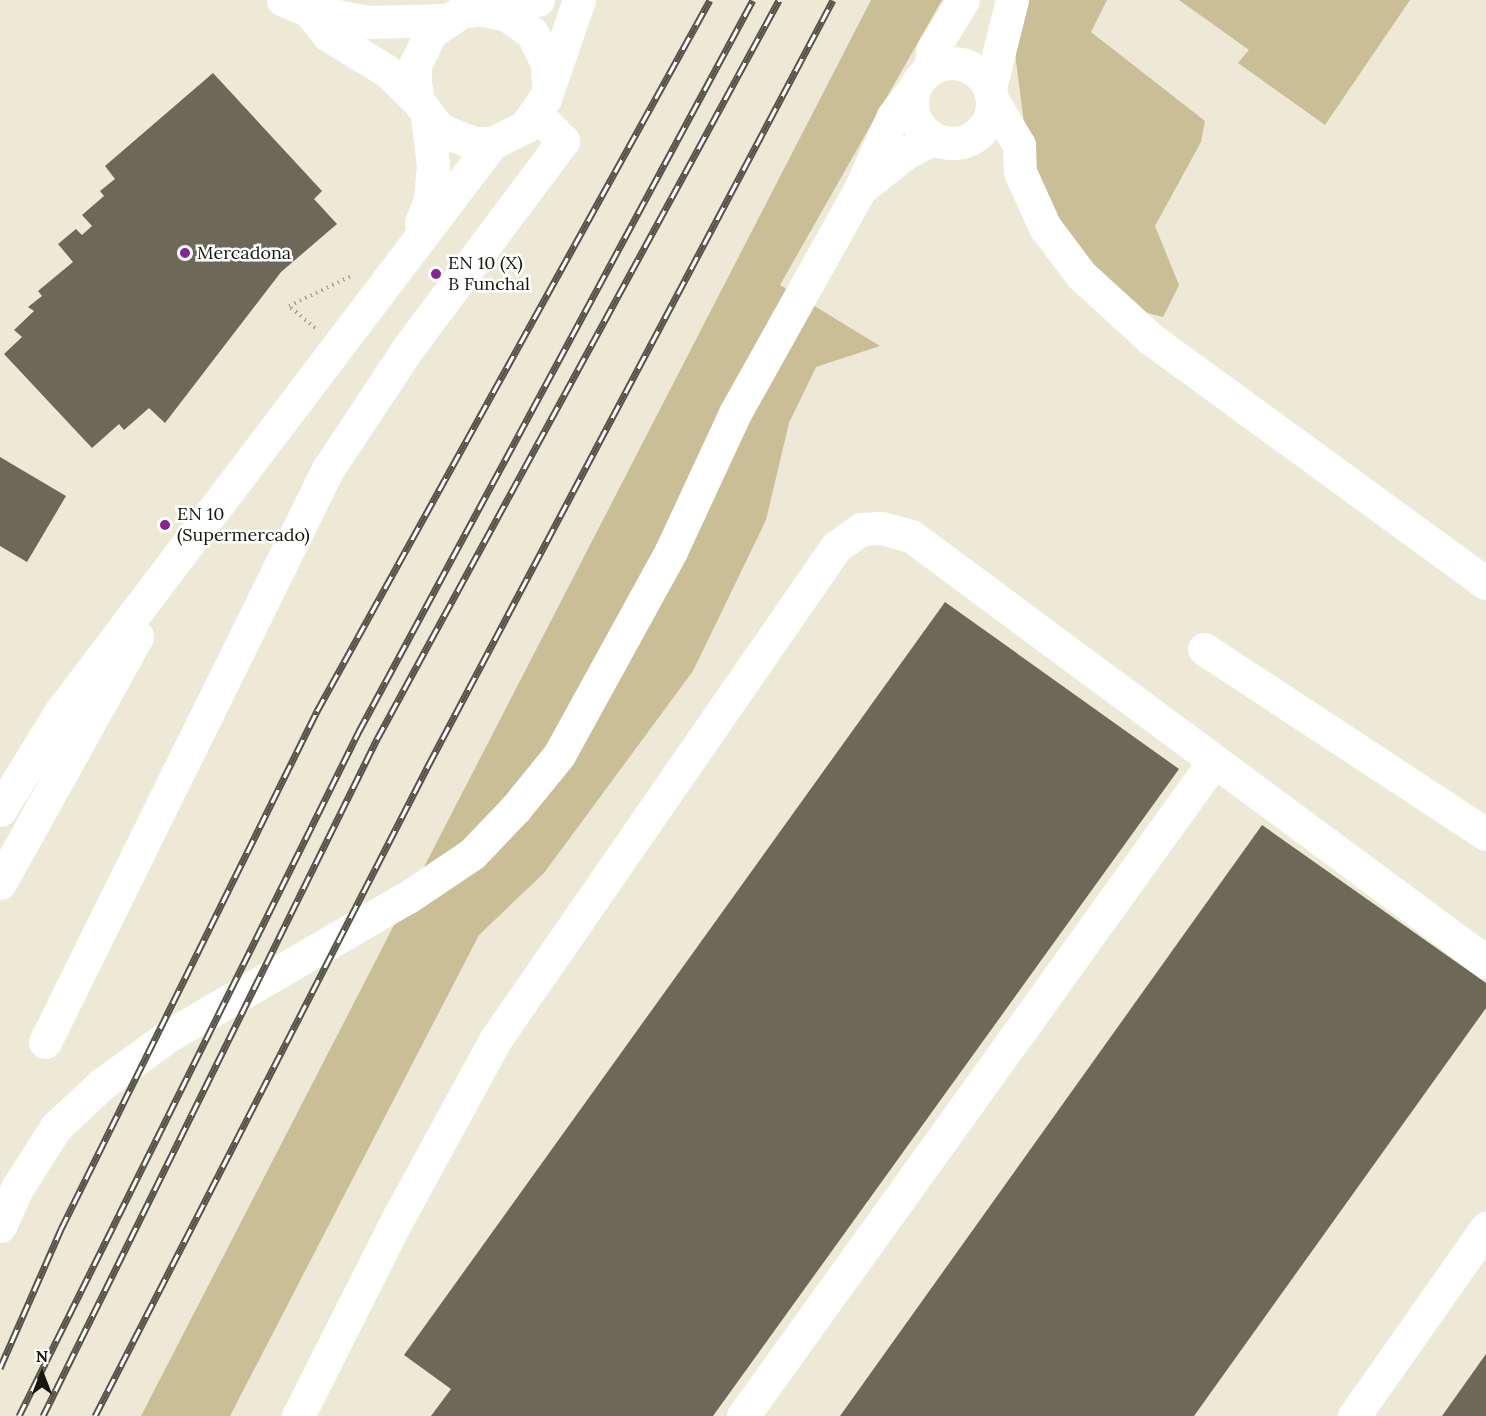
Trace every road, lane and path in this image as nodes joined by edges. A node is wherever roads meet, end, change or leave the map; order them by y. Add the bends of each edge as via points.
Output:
1 (538, 0) edge
2 (579, 0) edge
3 (963, 0) edge
4 (1012, 0) edge
5 (295, 5) edge
6 (477, 9) junction
7 (445, 20) junction
8 (921, 79) junction
9 (548, 81) junction
10 (991, 95) junction
11 (423, 109) junction
12 (537, 114) junction
13 (973, 138) junction
14 (932, 139) junction
15 (492, 143) junction
16 (1020, 172) junction
17 (860, 189) junction
18 (414, 241) junction
19 (361, 269) dead end
20 (320, 332) dead end
21 (184, 551) junction
22 (1486, 583) edge
23 (1204, 649) dead end
24 (1214, 760) junction
25 (0, 810) edge
26 (1486, 834) edge
27 (0, 883) edge
28 (1486, 962) edge
29 (45, 1041) dead end
30 (0, 1226) edge
31 (1486, 1228) edge
32 (298, 1416) edge
33 (743, 1416) edge
34 (1354, 1416) edge

1 - 6 street
2 - 9 street
3 - 8 street via 933,49
4 - 10 street
5 - 7 street via 367,22
5 - 11 street via 328,35 387,71
6 - 7 street
6 - 9 street via 507,15 532,33 542,47
7 - 11 street via 431,32 415,65
8 - 10 street via 957,62 971,67
8 - 14 street via 914,118
8 - 17 street via 893,116
9 - 12 street
10 - 13 street via 991,115
10 - 16 street via 1019,145
11 - 15 street via 456,139
11 - 18 street via 432,165 430,200
12 - 15 street via 510,137
12 - 29 street via 563,141 408,348 328,469
13 - 14 street via 946,143
13 - 16 street
14 - 17 street via 904,154
15 - 18 street
16 - 22 street via 1045,227 1081,276 1151,339
17 - 30 street via 735,413 670,551 559,755 472,854 408,897 168,1036 102,1084 56,1127 16,1188
18 - 21 street
19 - 20 path via 288,306
21 - 25 street via 61,711
21 - 27 street
23 - 26 street
24 - 28 street
24 - 32 street via 910,537 881,528 861,529 836,547 495,1040 397,1220
24 - 33 street
31 - 34 street

